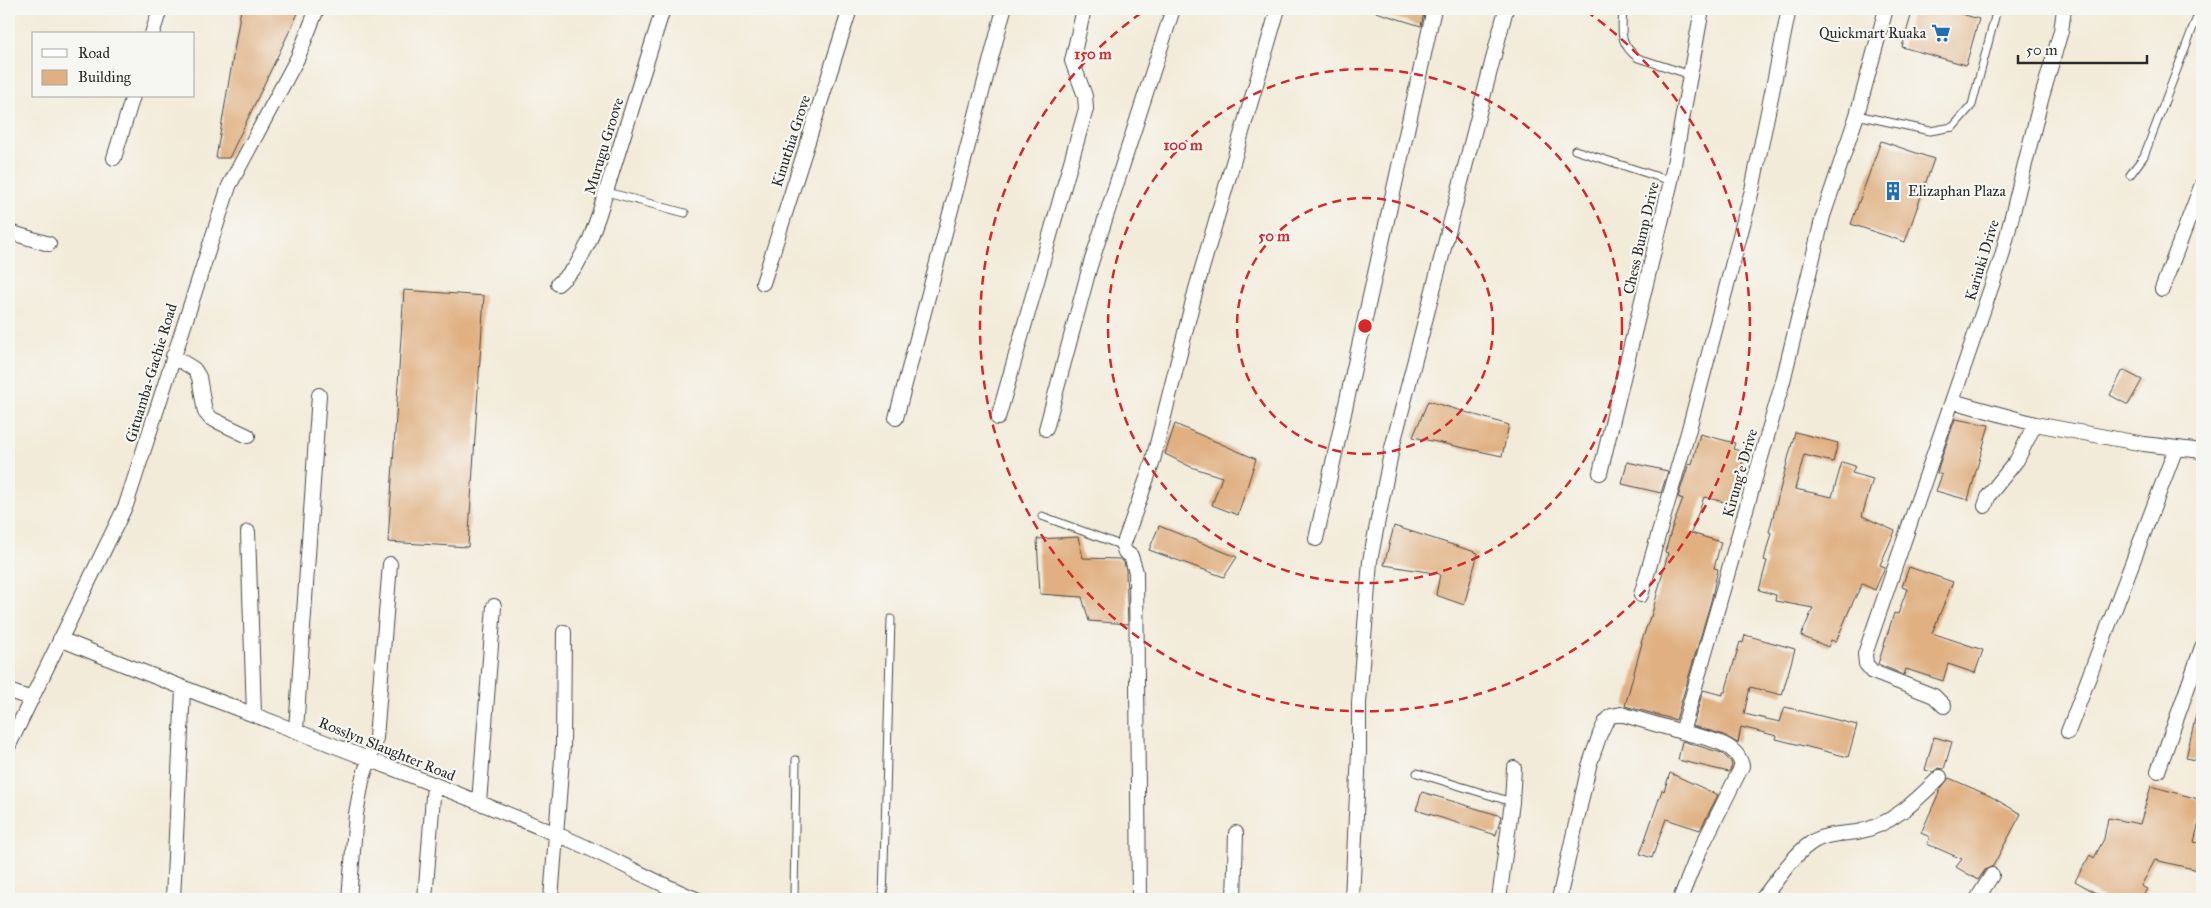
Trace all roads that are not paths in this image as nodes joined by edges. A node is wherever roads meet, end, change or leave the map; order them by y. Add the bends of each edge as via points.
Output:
1 (160, 9) edge
2 (317, 9) edge
3 (663, 9) edge
4 (850, 9) edge
5 (1004, 9) edge
6 (1084, 9) edge
7 (1173, 9) edge
8 (1278, 9) edge
9 (1434, 9) edge
10 (1506, 9) edge
11 (1623, 9) edge
12 (1702, 9) edge
13 (1789, 9) edge
14 (1886, 9) edge
15 (1997, 9) edge
16 (2064, 9) edge
17 (2200, 9) edge
18 (153, 32) edge
19 (1691, 76) junction
20 (132, 98) edge
21 (1857, 115) junction
22 (1575, 150) dead end
23 (114, 158) dead end
24 (2130, 175) dead end
25 (1670, 181) junction
26 (2202, 184) edge
27 (607, 192) junction
28 (685, 213) dead end
29 (9, 232) edge
30 (49, 244) dead end
31 (763, 283) dead end
32 (558, 284) dead end
33 (2162, 289) dead end
34 (173, 356) junction
35 (319, 395) dead end
36 (1952, 401) junction
37 (896, 418) dead end
38 (998, 418) dead end
39 (2036, 424) junction
40 (1046, 429) dead end
41 (248, 436) dead end
42 (2176, 448) junction
43 (2202, 451) edge
44 (1600, 473) dead end
45 (1985, 506) dead end
46 (1042, 516) dead end
47 (248, 532) dead end
48 (1316, 539) dead end
49 (1123, 546) junction
50 (390, 564) dead end
51 (1641, 595) dead end
52 (494, 606) dead end
53 (891, 619) dead end
54 (564, 632) dead end
55 (60, 639) junction
56 (2202, 647) edge
57 (183, 689) junction
58 (9, 691) edge
59 (32, 698) junction
60 (1944, 706) dead end
61 (254, 714) junction
62 (296, 730) junction
63 (1682, 732) junction
64 (2068, 732) dead end
65 (9, 745) edge
66 (368, 758) junction
67 (796, 760) dead end
68 (1514, 768) dead end
69 (2158, 771) dead end
70 (1417, 773) dead end
71 (1940, 778) dead end
72 (434, 784) junction
73 (1512, 802) junction
74 (480, 803) junction
75 (1236, 833) dead end
76 (558, 834) junction
77 (1992, 876) dead end
78 (173, 899) edge
79 (349, 899) edge
80 (425, 899) edge
81 (551, 899) edge
82 (695, 899) edge
83 (794, 899) edge
84 (883, 899) edge
85 (1139, 899) edge
86 (1234, 899) edge
87 (1352, 899) edge
88 (1499, 899) edge
89 (1559, 899) edge
90 (1680, 899) edge
91 (1762, 899) edge
92 (1977, 899) edge

1 - 18 street
2 - 34 street, Gituamba-Gachie Road via 298,57 229,186
3 - 27 street, Murugu Groove
4 - 31 street, Kinuthia Grove
5 - 37 street
6 - 38 street via 1072,61 1085,96 1086,109
7 - 40 street via 1090,266
8 - 49 street via 1196,289 1152,464
9 - 48 street
10 - 87 street via 1392,448 1370,561 1359,704
11 - 19 lane via 1622,34 1624,45 1630,52 1638,58
12 - 19 street, Chess Bump Drive
13 - 51 street via 1745,218 1690,429
14 - 21 street, Kirung'e Drive
15 - 21 lane via 1972,105 1954,127 1930,131
16 - 36 street, Kariuki Drive via 2002,256
17 - 24 lane via 2144,156
19 - 25 street, Chess Bump Drive
20 - 23 street
21 - 63 street, Kirung'e Drive via 1823,216 1783,380
22 - 25 lane
25 - 44 street, Chess Bump Drive
26 - 33 street
27 - 28 lane
27 - 32 street, Murugu Groove via 589,242 575,268
29 - 30 street
34 - 41 street via 194,369 199,377 205,412 210,418
34 - 55 street, Gituamba-Gachie Road via 126,505
35 - 62 street
36 - 39 street
36 - 60 street, Kariuki Drive via 1865,654 1866,664 1873,672 1934,696
39 - 42 street
39 - 45 street via 2017,460 1989,495
42 - 43 street
42 - 64 street
46 - 49 lane
47 - 61 street
49 - 85 street via 1131,556 1136,572
50 - 66 street via 376,738
52 - 74 street
53 - 84 lane
54 - 76 street
55 - 57 street, Rosslyn Slaughter Road
55 - 59 street, Gituamba-Gachie Road
56 - 69 street
57 - 61 street, Rosslyn Slaughter Road
57 - 78 street
58 - 59 street
59 - 65 street, Gituamba-Gachie Road
61 - 62 street, Rosslyn Slaughter Road
62 - 66 street, Rosslyn Slaughter Road
63 - 89 street via 1620,714 1611,716 1605,723 1589,766
63 - 90 street via 1725,744 1740,757 1742,766 1698,854
66 - 72 street, Rosslyn Slaughter Road
66 - 79 street via 356,814
67 - 83 lane
68 - 73 street
70 - 73 lane
71 - 91 street via 1891,819 1858,832 1830,834 1804,848
72 - 74 street, Rosslyn Slaughter Road
72 - 80 street
73 - 88 street
74 - 76 street, Rosslyn Slaughter Road
75 - 86 street
76 - 81 street
76 - 82 street, Rosslyn Slaughter Road
77 - 92 street

